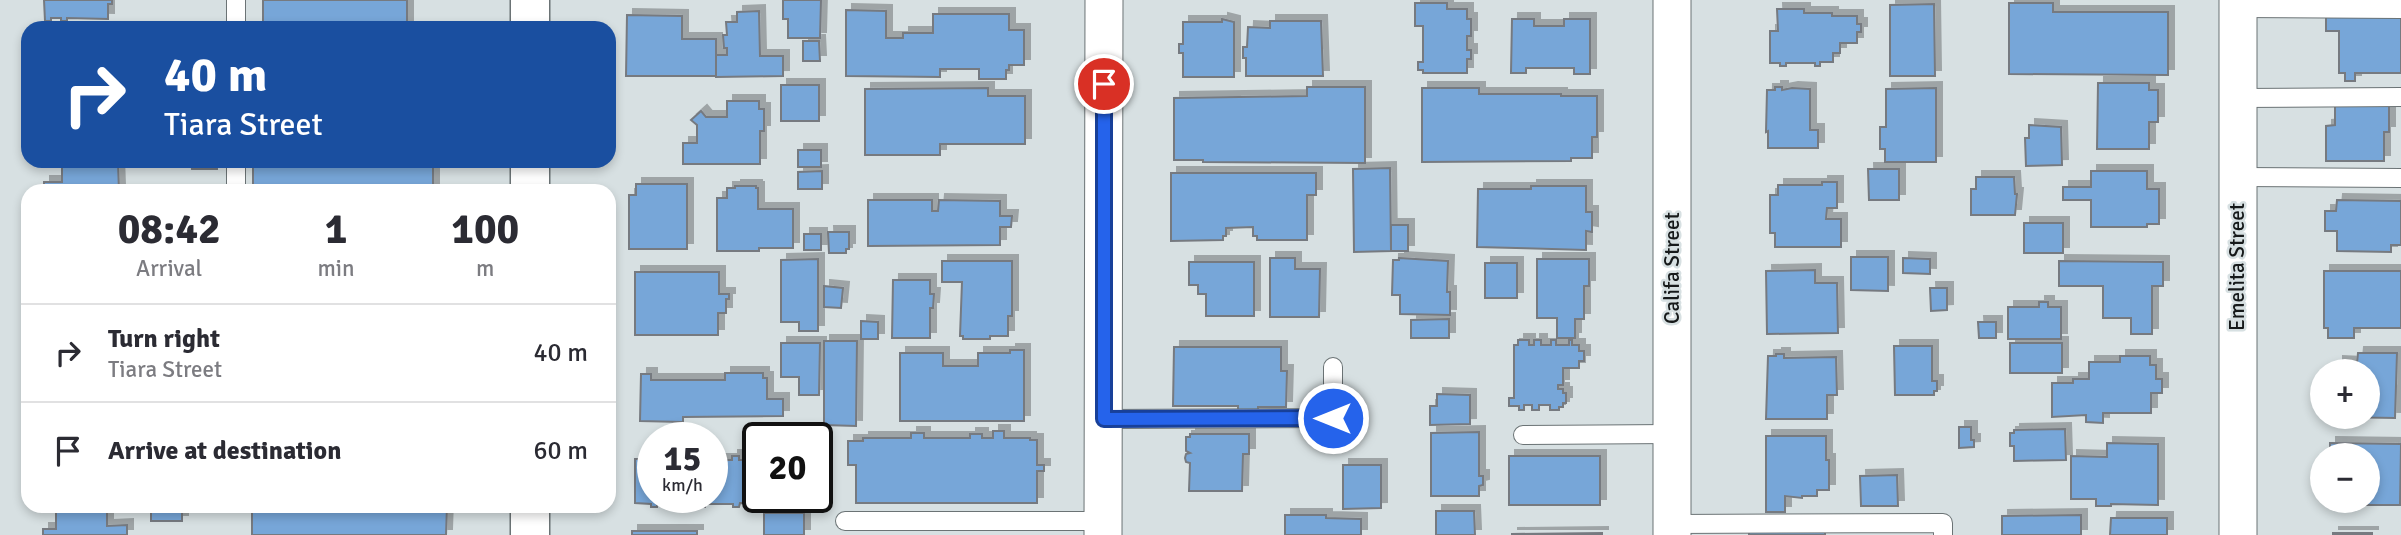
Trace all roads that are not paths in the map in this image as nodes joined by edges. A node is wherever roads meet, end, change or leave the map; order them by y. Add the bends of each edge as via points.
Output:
1 (236, 0) edge
2 (530, 0) edge
3 (1104, 0) edge
4 (1672, 0) edge
5 (2238, 4) edge
6 (2401, 9) edge
7 (236, 21) edge
8 (530, 21) edge
9 (2401, 97) edge
10 (2238, 98) junction
11 (2237, 177) junction
12 (2401, 178) edge
13 (1333, 367) dead end
14 (1104, 419) junction
15 (1672, 434) junction
16 (1523, 435) dead end
17 (530, 513) edge
18 (845, 521) dead end
19 (1103, 528) edge
20 (1672, 530) edge
21 (530, 535) edge
22 (1943, 535) edge
23 (2238, 535) edge

1 - 7 lane
2 - 8 main road
3 - 14 street
4 - 15 street, Califa Street
5 - 6 lane
5 - 10 street, Emelita Street
9 - 10 lane
10 - 11 street, Emelita Street
11 - 12 lane
11 - 23 street, Emelita Street
13 - 14 lane via 1333,418
14 - 19 street
15 - 16 lane
15 - 20 street, Califa Street
17 - 21 main road
18 - 19 lane
20 - 22 lane via 1943,523

